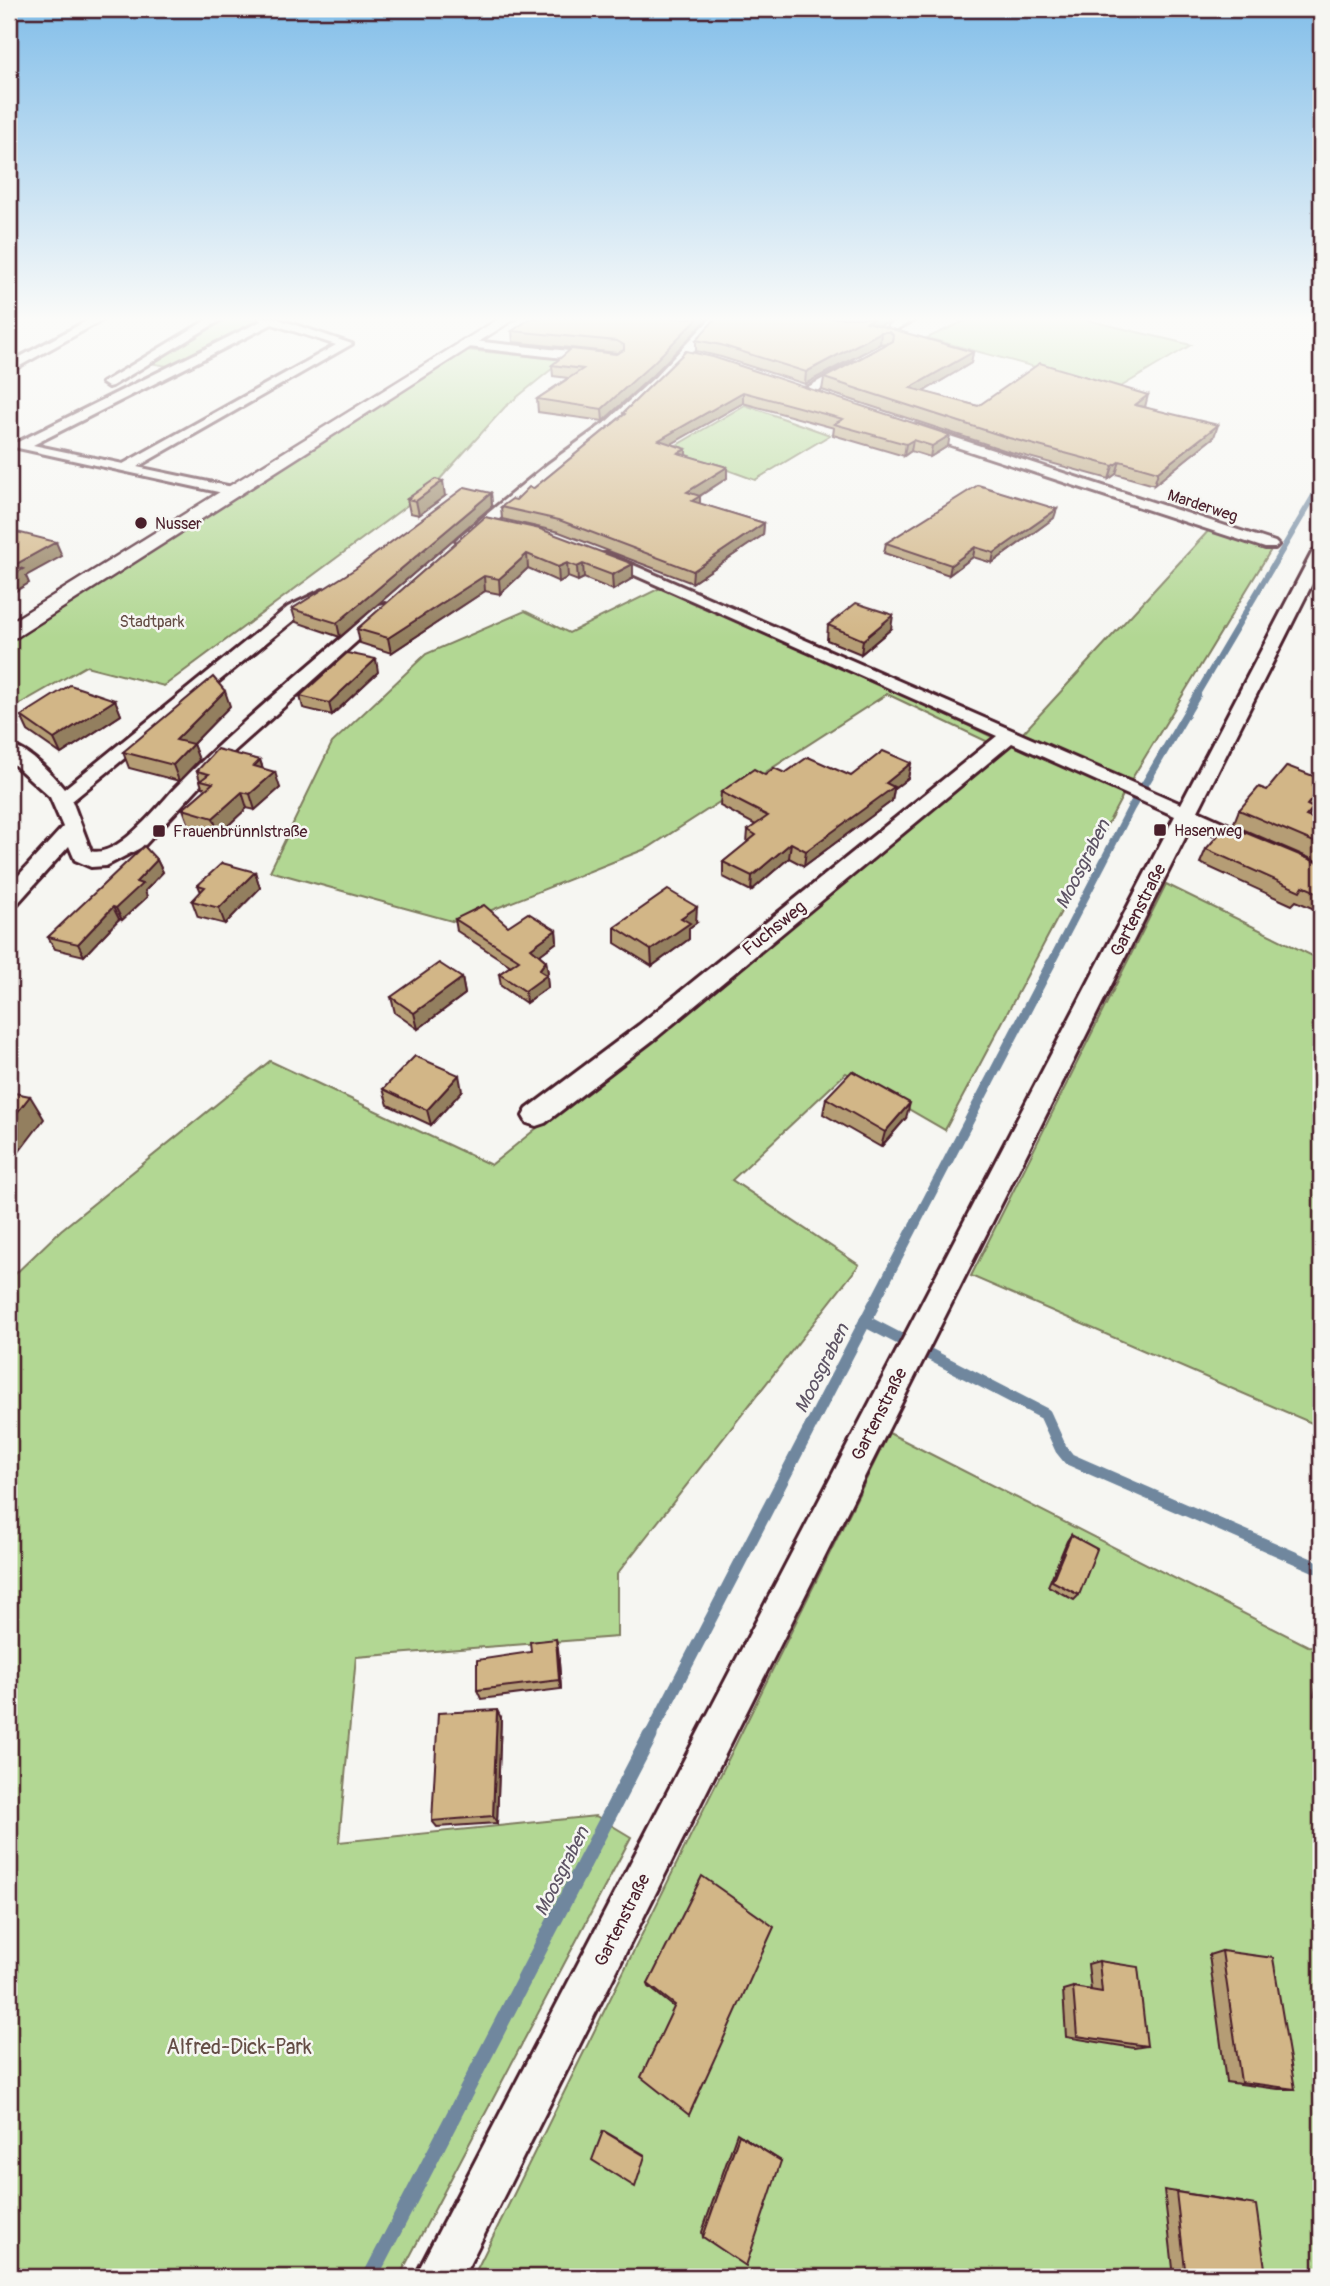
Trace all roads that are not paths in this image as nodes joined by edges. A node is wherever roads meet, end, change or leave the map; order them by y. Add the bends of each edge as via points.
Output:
1 (43, 425) edge
2 (54, 425) edge
3 (202, 425) edge
4 (337, 425) edge
5 (611, 425) edge
6 (903, 425) edge
7 (13, 445) edge
8 (125, 468) junction
9 (232, 491) junction
10 (483, 523) junction
11 (509, 527) edge
12 (1270, 545) dead end
13 (580, 547) edge
14 (452, 550) edge
15 (1321, 551) edge
16 (341, 583) edge
17 (400, 596) edge
18 (9, 632) edge
19 (1009, 736) junction
20 (9, 751) edge
21 (63, 799) junction
22 (1188, 814) junction
23 (74, 828) junction
24 (1321, 874) edge
25 (9, 899) edge
26 (536, 1116) dead end
27 (914, 1344) joint
28 (438, 2277) edge

1 - 7 street
2 - 7 street
3 - 8 street
4 - 9 street
5 - 10 street
6 - 12 street, Marderweg
7 - 8 street
8 - 9 street
9 - 18 street
10 - 11 street
10 - 14 street
13 - 19 street
15 - 22 street, Gartenstraße
16 - 21 street via 294,611
17 - 23 street via 213,760 138,841 106,859 91,860 82,855
19 - 22 street
19 - 26 street, Fuchsweg via 648,1031
20 - 21 street via 47,780
21 - 23 street
22 - 24 street
22 - 27 street, Gartenstraße
23 - 25 street
27 - 28 street, Gartenstraße

